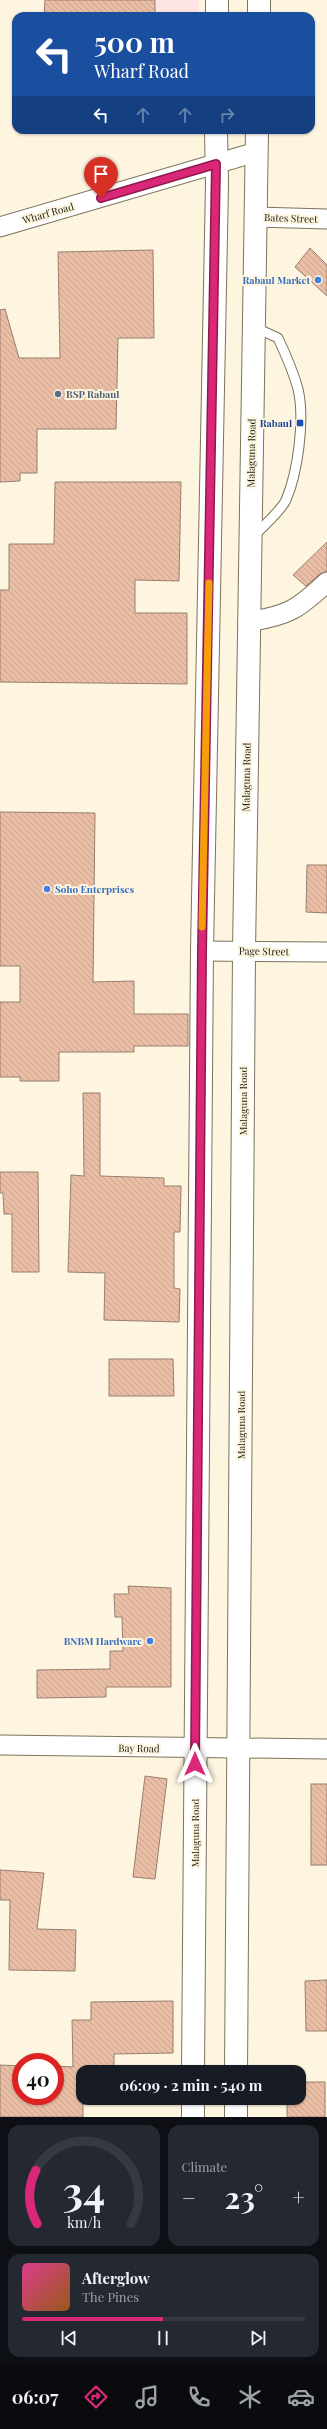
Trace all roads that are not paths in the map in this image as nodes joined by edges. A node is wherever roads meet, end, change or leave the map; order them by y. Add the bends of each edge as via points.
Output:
1 (217, 0) edge
2 (259, 0) edge
3 (217, 12) edge
4 (259, 12) edge
5 (216, 134) edge
6 (257, 134) edge
7 (256, 152) junction
8 (216, 164) junction
9 (255, 217) junction
10 (327, 219) edge
11 (0, 227) edge
12 (252, 326) junction
13 (249, 541) junction
14 (327, 582) edge
15 (248, 622) junction
16 (244, 950) junction
17 (202, 951) junction
18 (327, 952) edge
19 (0, 1745) edge
20 (195, 1748) junction
21 (240, 1748) junction
22 (327, 1749) edge
23 (193, 2065) edge
24 (236, 2065) edge
25 (193, 2105) edge
26 (236, 2105) edge
27 (192, 2117) edge
28 (236, 2117) edge

1 - 3 street
2 - 4 street
5 - 8 street, Malaguna Road
6 - 7 street, Malaguna Road
7 - 8 street, Wharf Road
7 - 9 street, Malaguna Road
8 - 11 street, Wharf Road
8 - 17 street, Malaguna Road
9 - 10 street, Bates Street
9 - 12 street, Malaguna Road
12 - 13 street, Malaguna Road
12 - 13 lane via 278,338 291,366 298,391 300,425 296,466 286,501
13 - 15 street, Malaguna Road
14 - 15 street via 299,608 277,617
15 - 16 street, Malaguna Road
16 - 17 street, Page Street
16 - 18 street, Page Street
16 - 21 street, Malaguna Road
17 - 20 street, Malaguna Road
19 - 20 street, Bay Road
20 - 21 street, Bay Road
20 - 23 street, Malaguna Road
21 - 22 street, Bay Road
21 - 24 street, Malaguna Road
25 - 27 street
26 - 28 street

